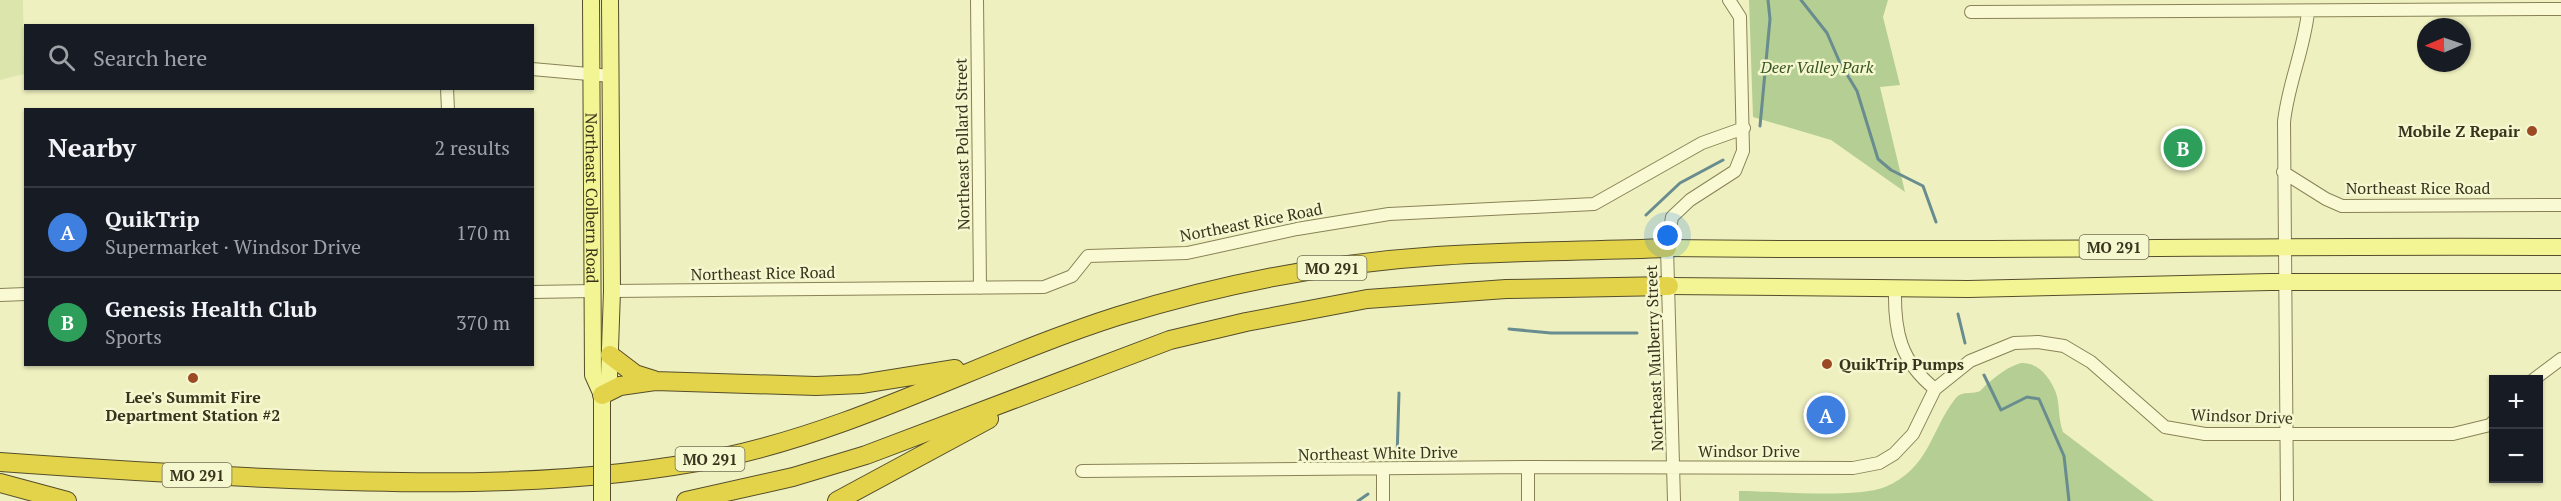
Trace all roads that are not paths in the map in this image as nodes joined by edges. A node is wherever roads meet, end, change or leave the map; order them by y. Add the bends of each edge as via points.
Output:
1 (591, 0) edge
2 (610, 0) edge
3 (977, 0) edge
4 (1729, 0) edge
5 (2508, 4) edge
6 (2035, 5) edge
7 (2561, 9) edge
8 (1971, 12) dead end
9 (2308, 12) junction
10 (534, 69) edge
11 (591, 74) junction
12 (611, 76) junction
13 (447, 90) edge
14 (448, 108) edge
15 (1744, 128) junction
16 (2283, 172) junction
17 (2561, 205) edge
18 (2284, 246) junction
19 (2561, 247) edge
20 (1667, 248) junction
21 (593, 268) junction
22 (2284, 282) junction
23 (2561, 282) edge
24 (1669, 286) junction
25 (980, 288) junction
26 (1895, 288) junction
27 (593, 291) junction
28 (612, 291) junction
29 (534, 292) edge
30 (24, 294) edge
31 (0, 295) edge
32 (610, 355) junction
33 (1010, 357) junction
34 (2561, 358) edge
35 (2539, 375) edge
36 (1068, 377) junction
37 (656, 381) junction
38 (1935, 388) junction
39 (602, 395) junction
40 (2489, 424) edge
41 (2286, 434) junction
42 (0, 462) edge
43 (1528, 467) junction
44 (1674, 467) junction
45 (1383, 470) junction
46 (1082, 471) dead end
47 (0, 483) edge
48 (67, 501) edge
49 (602, 501) edge
50 (686, 501) edge
51 (837, 501) edge
52 (1383, 501) edge
53 (1528, 501) edge
54 (1674, 501) edge
55 (2287, 501) edge

1 - 11 main road, Northeast Colbern Road
2 - 12 main road, Northeast Colbern Road
3 - 25 street, Northeast Pollard Street
4 - 15 street, Northeast Mulberry Street via 1740,17
5 - 7 street
5 - 9 street
6 - 8 street
6 - 9 street
9 - 16 street via 2302,50 2287,95
10 - 11 street
11 - 12 street
11 - 21 main road, Northeast Colbern Road
12 - 28 main road, Northeast Colbern Road
13 - 14 street
15 - 20 street, Northeast Mulberry Street via 1743,151 1736,171 1690,200 1672,217
15 - 25 street, Northeast Rice Road via 1702,144 1594,204 1389,214 1187,253 1088,256 1072,276 1044,287
16 - 17 street, Northeast Rice Road via 2342,206
16 - 18 street
18 - 19 main road, MO 291
18 - 20 main road, MO 291
18 - 22 street
20 - 24 street, Northeast Mulberry Street
20 - 33 highway, MO 291 via 1437,256 1279,276 1206,291 1116,317
21 - 27 main road, Northeast Colbern Road
21 - 28 main road
22 - 23 main road, MO 291
22 - 26 main road, MO 291
22 - 41 street
24 - 26 main road, MO 291
24 - 36 highway, MO 291 via 1506,289 1367,299 1170,340
24 - 44 street, Northeast Mulberry Street
25 - 28 street, Northeast Rice Road
26 - 38 street via 1900,343 1920,376
27 - 29 street
27 - 39 main road, Northeast Colbern Road via 594,375
28 - 32 main road, Northeast Colbern Road
30 - 31 street
32 - 37 highway via 635,374
32 - 39 main road, Northeast Colbern Road via 609,377
33 - 37 highway via 861,384 767,386
33 - 42 highway, MO 291 via 803,436 652,470 580,477 394,484
34 - 35 street
36 - 50 highway, MO 291 via 866,455 793,477
36 - 51 highway
37 - 39 highway via 620,386
38 - 41 street, Windsor Drive via 1970,361 2014,343 2038,342 2064,346 2091,362 2165,427 2205,434
38 - 44 street, Windsor Drive via 1913,434 1880,463 1853,468
39 - 49 main road, Northeast Colbern Road, bridge
40 - 41 street, Windsor Drive via 2452,434
41 - 55 street
43 - 44 street, Northeast White Drive
43 - 45 street, Northeast White Drive
43 - 53 street
44 - 54 street, Northeast Mulberry Street
45 - 46 street, Northeast White Drive
45 - 52 street
47 - 48 highway

